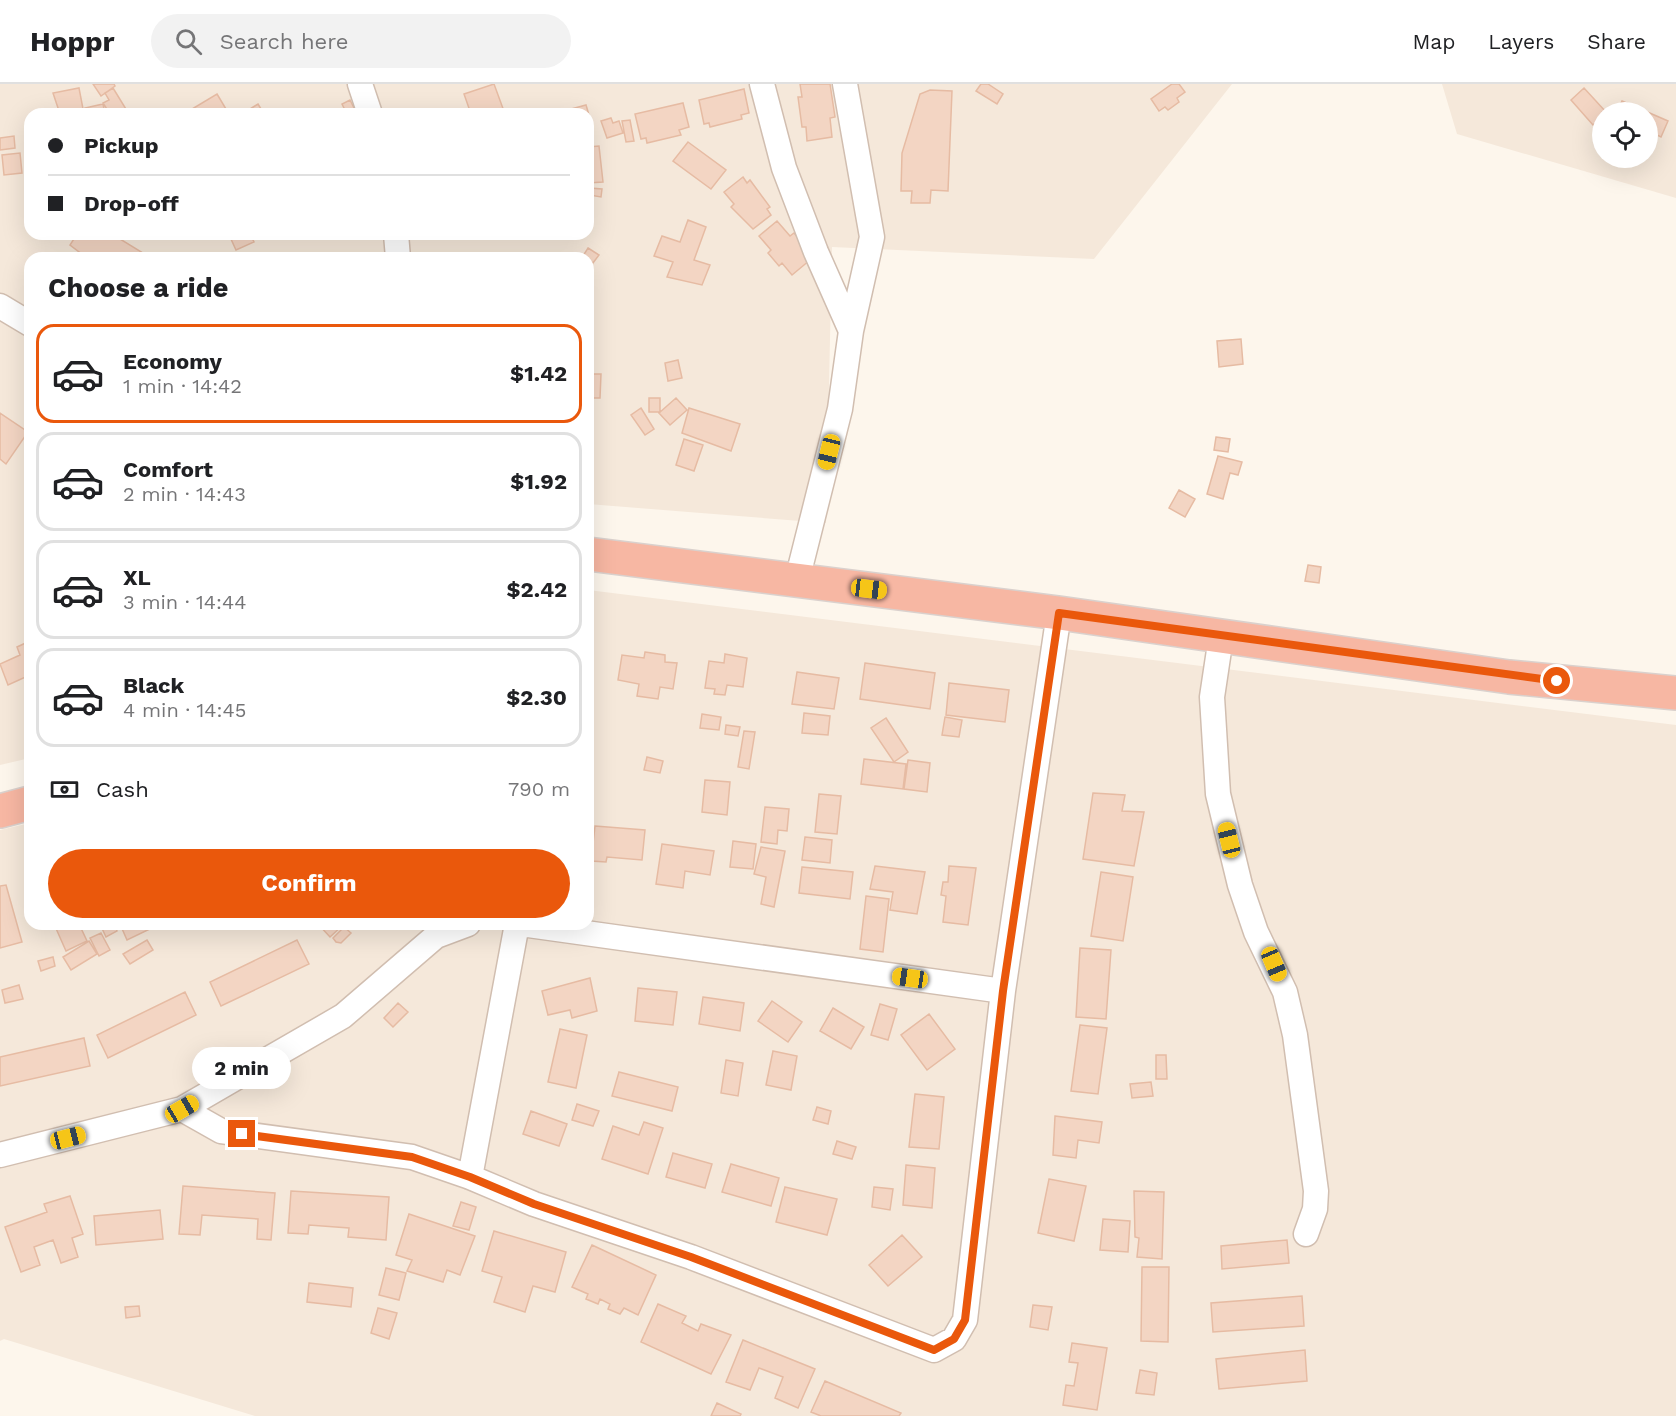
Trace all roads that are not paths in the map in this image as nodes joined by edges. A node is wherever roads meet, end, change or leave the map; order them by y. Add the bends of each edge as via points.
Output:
1 (360, 84) edge
2 (762, 84) edge
3 (845, 84) edge
4 (368, 108) edge
5 (0, 306) edge
6 (24, 320) edge
7 (851, 331) junction
8 (594, 555) edge
9 (797, 580) junction
10 (1059, 613) junction
11 (1221, 637) junction
12 (1676, 693) edge
13 (24, 787) edge
14 (0, 793) edge
15 (24, 805) edge
16 (0, 811) edge
17 (452, 930) edge
18 (518, 930) edge
19 (562, 930) edge
20 (1003, 991) junction
21 (182, 1109) junction
22 (0, 1155) edge
23 (470, 1177) junction
24 (1306, 1234) dead end

1 - 4 street
2 - 7 street via 784,168
3 - 7 street via 872,237
5 - 6 street
7 - 9 street via 840,409
8 - 9 highway
9 - 10 highway
10 - 11 highway
10 - 20 street
11 - 12 highway via 1509,677
11 - 24 street via 1212,697 1218,794 1240,885 1256,932 1286,992 1295,1035 1316,1191 1315,1209
13 - 14 highway
15 - 16 highway
17 - 21 street via 436,936 343,1016
18 - 23 street
19 - 20 street
20 - 23 street via 965,1320 954,1339 934,1350
21 - 22 street
21 - 23 street via 221,1131 412,1157

